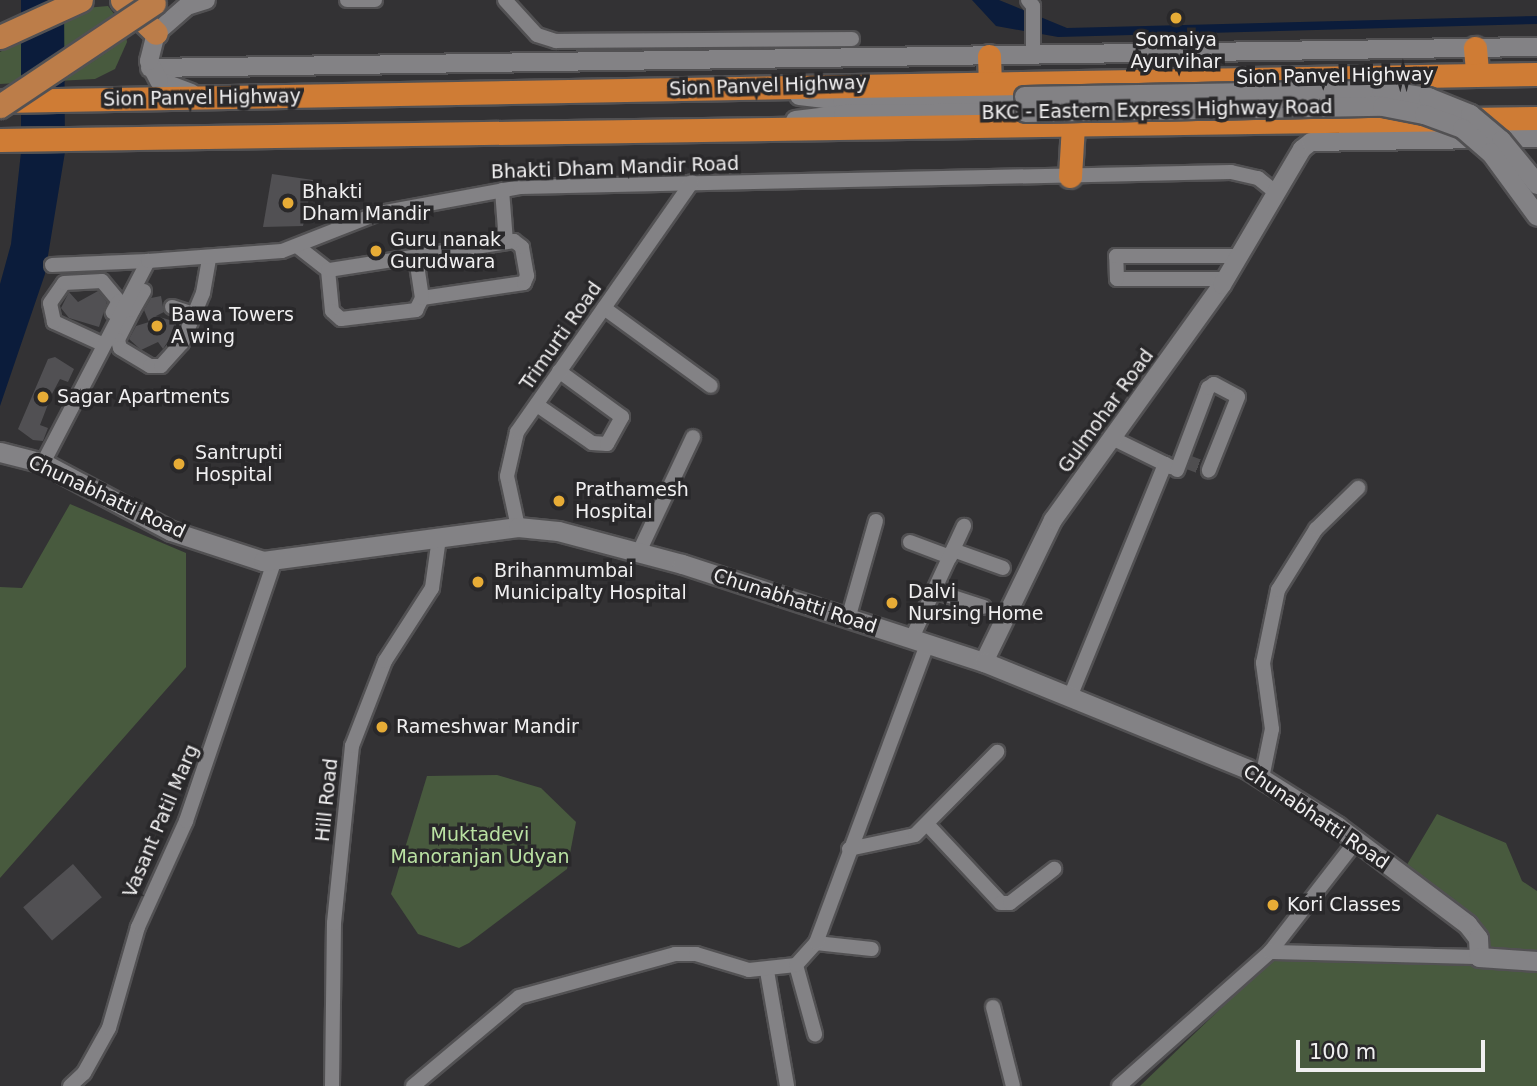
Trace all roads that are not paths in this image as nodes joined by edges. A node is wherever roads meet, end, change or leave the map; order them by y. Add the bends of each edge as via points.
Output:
1 (122, 0) edge
2 (206, 0) edge
3 (347, 0) edge
4 (375, 0) edge
5 (505, 0) edge
6 (156, 1) edge
7 (77, 2) edge
8 (1034, 5) edge
9 (156, 33) junction
10 (0, 37) edge
11 (852, 39) dead end
12 (1537, 47) edge
13 (1475, 48) junction
14 (1033, 49) junction
15 (989, 56) junction
16 (150, 68) junction
17 (1477, 73) junction
18 (1537, 74) edge
19 (990, 81) junction
20 (732, 89) junction
21 (207, 98) junction
22 (0, 101) edge
23 (1025, 104) junction
24 (0, 106) edge
25 (1537, 118) edge
26 (1073, 125) junction
27 (732, 128) junction
28 (1537, 138) edge
29 (0, 140) edge
30 (1070, 176) junction
31 (692, 183) junction
32 (1537, 184) edge
33 (502, 190) junction
34 (1274, 191) junction
35 (1537, 216) edge
36 (506, 242) junction
37 (298, 246) junction
38 (1208, 256) junction
39 (1239, 256) junction
40 (416, 258) junction
41 (209, 260) junction
42 (148, 261) junction
43 (84, 263) junction
44 (52, 265) dead end
45 (328, 270) junction
46 (1205, 279) junction
47 (1226, 279) junction
48 (83, 282) junction
49 (144, 291) dead end
50 (422, 298) junction
51 (172, 307) dead end
52 (129, 308) junction
53 (604, 308) junction
54 (194, 314) junction
55 (99, 343) junction
56 (559, 371) junction
57 (711, 386) dead end
58 (537, 405) junction
59 (693, 437) dead end
60 (1112, 438) junction
61 (0, 452) edge
62 (43, 463) junction
63 (1179, 466) junction
64 (1209, 470) dead end
65 (1358, 488) dead end
66 (876, 522) dead end
67 (964, 526) dead end
68 (518, 527) junction
69 (439, 538) junction
70 (910, 542) dead end
71 (639, 552) junction
72 (951, 553) junction
73 (274, 562) junction
74 (1003, 568) dead end
75 (934, 591) junction
76 (984, 607) dead end
77 (848, 619) junction
78 (919, 642) junction
79 (984, 662) junction
80 (1070, 697) junction
81 (997, 752) dead end
82 (1262, 778) junction
83 (927, 824) junction
84 (1356, 841) junction
85 (849, 849) junction
86 (1054, 869) dead end
87 (816, 943) junction
88 (872, 948) dead end
89 (1270, 952) junction
90 (1479, 957) junction
91 (1537, 961) edge
92 (796, 965) junction
93 (767, 971) junction
94 (993, 1007) dead end
95 (815, 1034) dead end
96 (70, 1086) edge
97 (332, 1086) edge
98 (413, 1086) edge
99 (787, 1086) edge
100 (1013, 1086) edge
101 (1119, 1086) edge

1 - 9 main road
2 - 9 street via 187,6
3 - 4 street
5 - 11 street via 537,35 556,41
6 - 24 main road, bridge
7 - 10 main road
8 - 14 street
9 - 16 street
12 - 13 street
13 - 14 street
13 - 17 highway
14 - 15 street
15 - 16 street
15 - 19 highway
16 - 21 street via 168,86
17 - 18 highway, Sion Panvel Highway
17 - 19 highway, Sion Panvel Highway
19 - 20 highway, Sion Panvel Highway
20 - 21 highway, Sion Panvel Highway
20 - 23 main road, BKC - Eastern Express Highway Road via 842,100
21 - 22 highway, Sion Panvel Highway
23 - 27 main road, BKC - Eastern Express Highway Road via 843,114
23 - 32 main road, BKC - Eastern Express Highway Road, bridge via 1381,90 1428,97 1470,114
23 - 35 main road, BKC - Eastern Express Highway Road, bridge via 1381,106 1424,114 1462,128 1490,152
25 - 26 highway, Sion Panvel Highway
26 - 27 highway, Sion Panvel Highway
26 - 30 highway
27 - 29 highway, Sion Panvel Highway
28 - 34 street, Gulmohar Road via 1311,142 1293,158
30 - 31 street, Bhakti Dham Mandir Road
30 - 34 street, Bhakti Dham Mandir Road via 1240,172
31 - 33 street, Bhakti Dham Mandir Road
31 - 53 street, Trimurti Road
33 - 36 street
33 - 37 street, Bhakti Dham Mandir Road via 379,213
34 - 39 street, Gulmohar Road
36 - 40 street
36 - 50 street via 522,247 524,283
37 - 41 street, Bhakti Dham Mandir Road
37 - 45 street
38 - 39 street
38 - 46 street
38 - 46 street via 1116,256 1117,279
39 - 47 street, Gulmohar Road
40 - 45 street
40 - 50 street
41 - 42 street, Bhakti Dham Mandir Road
41 - 54 street
42 - 43 street, Bhakti Dham Mandir Road
42 - 52 street
43 - 44 street, Bhakti Dham Mandir Road
43 - 48 street
45 - 50 street via 332,311 341,319 416,310
46 - 47 street
47 - 60 street, Gulmohar Road
48 - 55 street via 105,282 119,301
48 - 55 street via 60,287 48,316
49 - 52 street
51 - 54 street
52 - 54 street via 118,344 157,367 183,343
52 - 55 street
53 - 56 street, Trimurti Road
53 - 57 street
55 - 62 street
56 - 58 street, Trimurti Road
56 - 58 street via 622,417 607,444 592,443
58 - 68 street, Trimurti Road via 517,432 507,476
59 - 71 street
60 - 63 street
60 - 79 street, Gulmohar Road via 1053,520
61 - 62 main road, Chunabhatti Road
62 - 73 main road, Chunabhatti Road via 172,531
63 - 64 street via 1208,388 1214,384 1238,397
63 - 80 street
65 - 82 street via 1316,529 1278,590 1263,663 1272,729
66 - 77 street
67 - 72 street
68 - 69 main road, Chunabhatti Road
68 - 71 main road, Chunabhatti Road via 558,531
69 - 73 main road, Chunabhatti Road
69 - 97 street, Hill Road via 432,588 384,661 352,746 334,923
70 - 72 street
71 - 77 main road, Chunabhatti Road
72 - 74 street
72 - 75 street
73 - 96 street, Vasant Patil Marg via 191,809 138,927 109,1028 84,1073
75 - 76 street
75 - 78 street
77 - 78 main road, Chunabhatti Road
78 - 79 main road, Chunabhatti Road
78 - 85 street
79 - 80 main road, Chunabhatti Road
80 - 82 main road, Chunabhatti Road
81 - 83 street
82 - 84 main road, Chunabhatti Road
83 - 85 street via 899,840
83 - 86 street via 1002,903 1010,903
84 - 89 street
84 - 90 main road, Chunabhatti Road via 1467,924 1478,938
85 - 87 street
87 - 88 street
87 - 92 street
89 - 90 street
89 - 101 street
90 - 91 main road
92 - 93 street
92 - 95 street
93 - 98 street via 675,954 519,997
93 - 99 street
94 - 100 street

